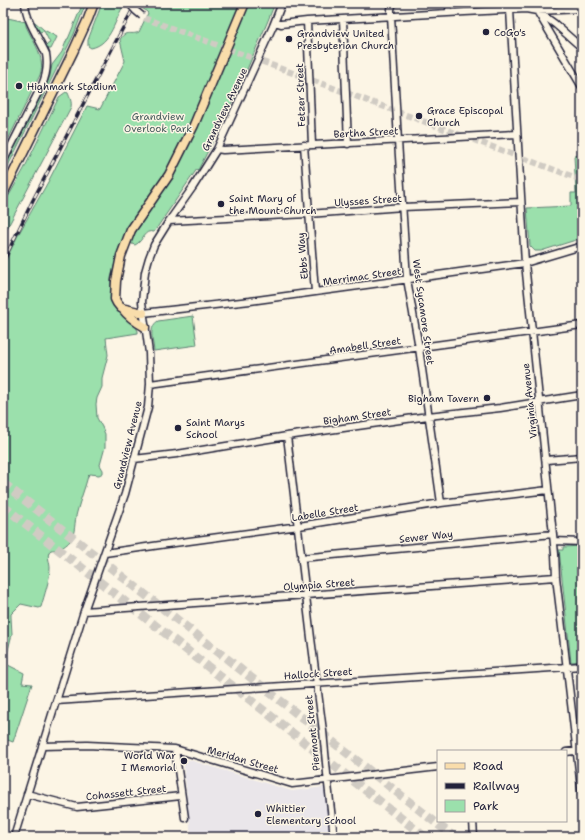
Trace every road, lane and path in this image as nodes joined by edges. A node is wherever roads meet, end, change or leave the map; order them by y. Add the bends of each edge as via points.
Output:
1 (25, 3) edge
2 (94, 3) edge
3 (130, 3) edge
4 (245, 3) edge
5 (282, 3) edge
6 (393, 3) edge
7 (451, 3) edge
8 (529, 3) edge
9 (510, 6) edge
10 (582, 9) edge
11 (537, 11) junction
12 (448, 13) junction
13 (391, 16) junction
14 (143, 17) tunnel mouth
15 (343, 19) junction
16 (307, 21) junction
17 (275, 22) junction
18 (582, 48) edge
19 (582, 87) edge
20 (517, 134) junction
21 (398, 140) junction
22 (348, 144) junction
23 (312, 145) junction
24 (304, 146) junction
25 (217, 149) junction
26 (3, 162) edge
27 (3, 194) edge
28 (521, 202) junction
29 (403, 208) junction
30 (308, 214) junction
31 (169, 221) junction
32 (582, 246) edge
33 (525, 263) junction
34 (407, 279) junction
35 (315, 292) junction
36 (121, 308) junction
37 (143, 313) junction
38 (582, 324) edge
39 (145, 327) junction
40 (532, 332) junction
41 (419, 348) junction
42 (150, 384) junction
43 (582, 395) edge
44 (539, 401) junction
45 (428, 416) junction
46 (287, 436) junction
47 (582, 457) edge
48 (134, 459) junction
49 (546, 460) junction
50 (548, 490) junction
51 (441, 503) junction
52 (299, 526) junction
53 (553, 534) junction
54 (554, 541) junction
55 (582, 542) edge
56 (104, 553) junction
57 (302, 558) junction
58 (556, 576) junction
59 (306, 595) junction
60 (84, 611) junction
61 (582, 666) edge
62 (566, 667) junction
63 (317, 683) junction
64 (56, 701) junction
65 (42, 746) junction
66 (174, 749) junction
67 (579, 750) edge
68 (567, 752) edge
69 (437, 767) edge
70 (327, 779) junction
71 (27, 794) junction
72 (181, 796) junction
73 (582, 796) edge
74 (184, 818) dead end
75 (473, 822) edge
76 (582, 836) edge
77 (14, 837) edge
78 (334, 837) edge
79 (474, 837) edge
80 (575, 837) edge

1 - 26 street via 29,19 46,54 47,71
2 - 27 main road via 73,52
3 - 14 street, bridge
4 - 36 main road via 194,125 169,175 131,230 121,256 116,281 115,299
5 - 17 street, Grandview Avenue
6 - 13 street, West Sycamore Street
7 - 12 street
8 - 11 street
9 - 11 street
9 - 12 street
9 - 20 street, Virginia Avenue
10 - 11 street
11 - 18 street
11 - 19 street
12 - 13 street
13 - 15 street
13 - 21 street, West Sycamore Street
15 - 16 street
15 - 22 street
16 - 17 street via 281,24
16 - 23 street, Fetzer Street
17 - 25 street, Grandview Avenue
20 - 21 street, Bertha Street
20 - 28 street, Virginia Avenue
21 - 22 street, Bertha Street
21 - 29 street, West Sycamore Street
22 - 23 street, Bertha Street
23 - 24 street, Bertha Street
24 - 25 street, Bertha Street
24 - 30 street, Ebbs Way
25 - 31 street, Grandview Avenue
28 - 29 street, Ulysses Street
28 - 33 street, Virginia Avenue
29 - 30 street, Ulysses Street
29 - 34 street, West Sycamore Street
30 - 31 street, Ulysses Street
30 - 35 street, Ebbs Way
31 - 37 street, Grandview Avenue via 154,245 145,272
32 - 33 street, Merrimac Street
33 - 34 street, Merrimac Street
33 - 40 street, Virginia Avenue
34 - 35 street, Merrimac Street
34 - 41 street, West Sycamore Street
35 - 37 street, Merrimac Street
36 - 37 main road
36 - 39 main road
37 - 39 street, Grandview Avenue
38 - 40 street, Amabell Street
39 - 42 street, Grandview Avenue
40 - 41 street, Amabell Street
40 - 44 street, Virginia Avenue
41 - 42 street, Amabell Street
41 - 45 street, West Sycamore Street
42 - 48 street, Grandview Avenue via 148,407
43 - 44 street, Bigham Street
44 - 45 street, Bigham Street
44 - 49 street, Virginia Avenue
45 - 46 street, Bigham Street
45 - 51 street, West Sycamore Street
46 - 48 street, Bigham Street
46 - 52 street, Piermont Street
47 - 49 street
48 - 56 street, Grandview Avenue via 125,494
49 - 50 street, Virginia Avenue
50 - 51 street, Labelle Street
50 - 53 street, Virginia Avenue
51 - 52 street, Labelle Street
52 - 56 street, Labelle Street
52 - 57 street, Piermont Street
53 - 54 street, Virginia Avenue
53 - 57 street, Sewer Way
54 - 55 street
54 - 58 street, Virginia Avenue
56 - 60 street, Grandview Avenue
57 - 59 street, Piermont Street
58 - 59 street, Olympia Street
58 - 62 street, Virginia Avenue
59 - 60 street, Olympia Street
59 - 63 street, Piermont Street
60 - 64 street, Grandview Avenue
61 - 62 street, Hallock Street
62 - 63 street, Hallock Street
62 - 67 street, Virginia Avenue
63 - 64 street, Hallock Street
63 - 70 street, Piermont Street
64 - 65 street, Grandview Avenue
65 - 66 street, Meridan Street via 87,745
65 - 71 street, Grandview Avenue
66 - 70 street, Meridan Street via 292,784
66 - 72 street
67 - 68 street
67 - 73 street, Virginia Avenue
69 - 70 street, Meridan Street
70 - 78 street, Piermont Street
71 - 72 street, Cohassett Street via 77,808
71 - 77 street, Grandview Avenue
72 - 74 street
75 - 79 street
76 - 80 street

